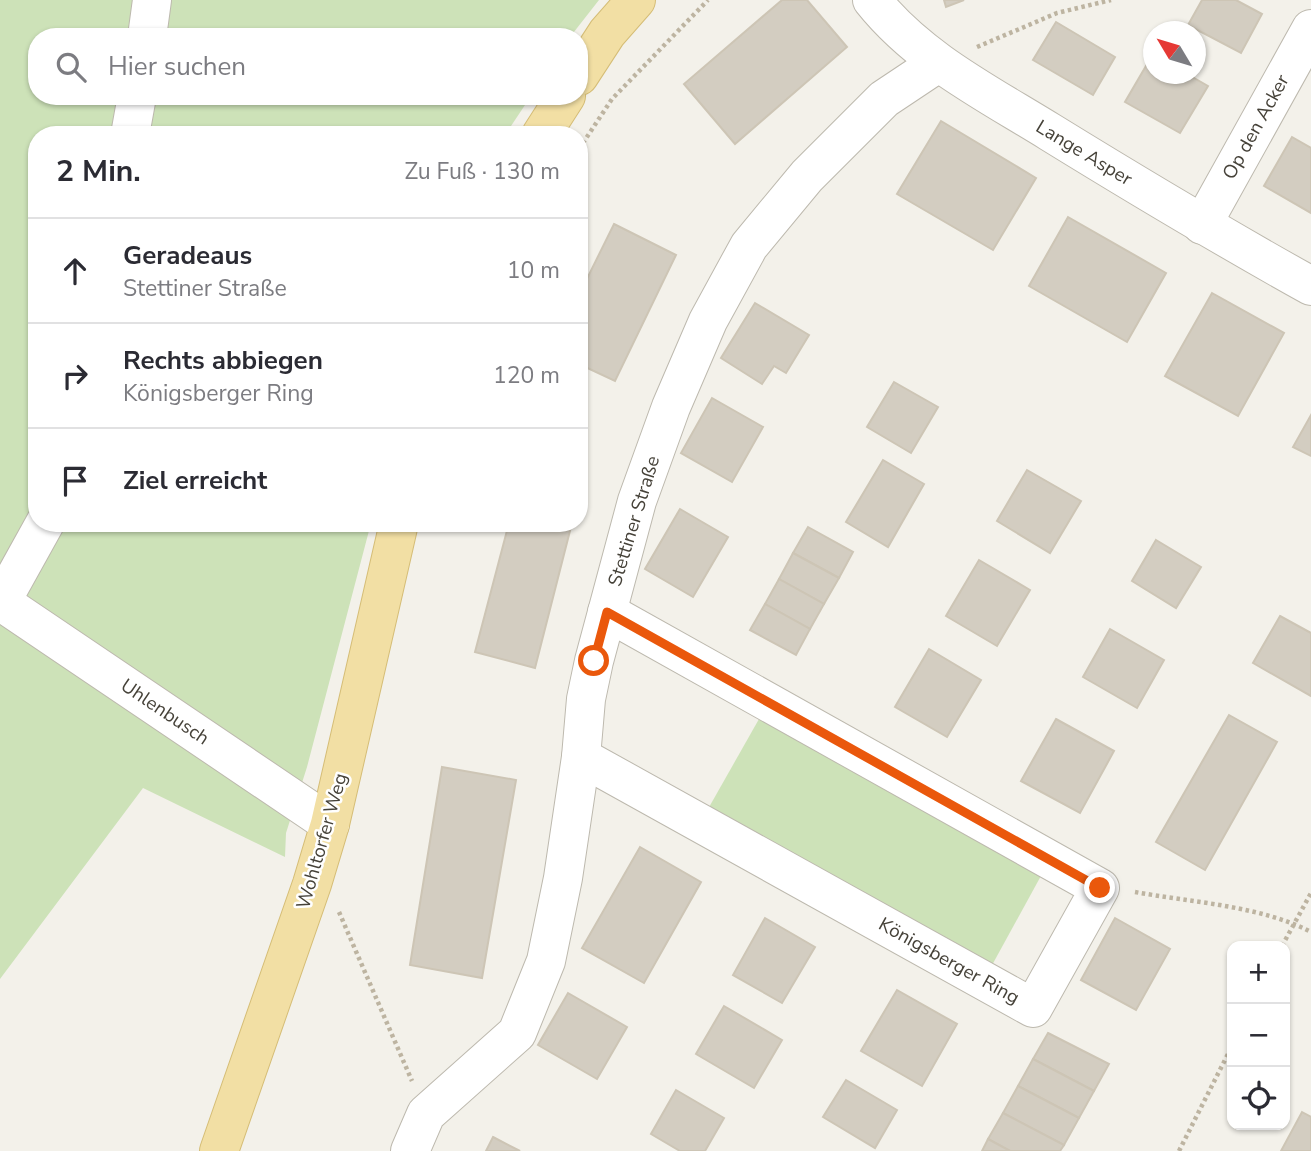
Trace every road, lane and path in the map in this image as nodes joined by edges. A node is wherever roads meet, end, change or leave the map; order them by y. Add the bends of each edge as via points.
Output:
1 (152, 0) edge
2 (636, 0) edge
3 (708, 0) edge
4 (872, 0) edge
5 (1111, 0) edge
6 (148, 28) edge
7 (1311, 29) edge
8 (588, 62) edge
9 (938, 63) junction
10 (136, 105) edge
11 (560, 105) edge
12 (132, 126) edge
13 (547, 126) edge
14 (588, 135) edge
15 (1202, 225) junction
16 (1311, 286) edge
17 (40, 532) edge
18 (397, 532) edge
19 (1, 602) edge
20 (607, 612) junction
21 (581, 757) junction
22 (330, 824) junction
23 (1100, 888) junction
24 (1311, 893) edge
25 (338, 911) dead end
26 (1294, 923) junction
27 (1311, 932) edge
28 (1285, 941) edge
29 (1227, 1056) edge
30 (426, 1114) junction
31 (219, 1151) edge
32 (410, 1151) edge
33 (1179, 1151) edge

1 - 6 street
2 - 8 main road
3 - 14 path via 611,99
4 - 9 street, Lange Asper via 892,25
5 - 9 path via 1057,13
7 - 15 street, Op den Acker
9 - 15 street, Lange Asper
9 - 20 street, Stettiner Straße via 884,99 807,176 749,246 708,321 671,407 637,501
10 - 12 street
11 - 13 main road
15 - 16 street, Lange Asper
17 - 19 street
18 - 22 main road, Wohltorfer Weg
19 - 22 street, Uhlenbusch
20 - 21 street, Stettiner Straße via 586,699
20 - 23 street
21 - 23 street, Königsberger Ring via 1033,1007
21 - 30 street, Stettiner Straße via 546,961 517,1033
22 - 31 main road, Wohltorfer Weg
23 - 26 path
24 - 26 path
25 - 30 path
26 - 27 path
26 - 28 path
29 - 33 path
30 - 32 street, Stettiner Straße

